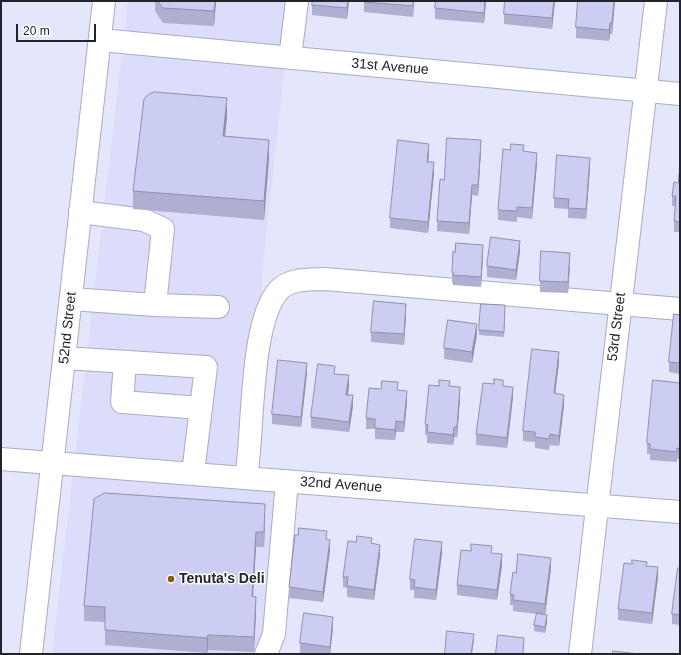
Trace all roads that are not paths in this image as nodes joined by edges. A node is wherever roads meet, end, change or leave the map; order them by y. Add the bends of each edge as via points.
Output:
1 (104, 1) edge
2 (297, 1) edge
3 (656, 1) edge
4 (100, 40) junction
5 (290, 58) junction
6 (645, 91) junction
7 (680, 94) edge
8 (80, 212) junction
9 (71, 299) junction
10 (620, 304) junction
11 (155, 305) junction
12 (218, 307) dead end
13 (680, 309) edge
14 (65, 358) junction
15 (125, 362) junction
16 (201, 408) junction
17 (1, 459) edge
18 (52, 463) junction
19 (193, 473) junction
20 (246, 478) junction
21 (287, 481) junction
22 (597, 505) junction
23 (680, 512) edge
24 (31, 654) edge
25 (266, 654) edge
26 (580, 654) edge

1 - 4 street, 52nd Street
2 - 5 street
3 - 6 street, 53rd Street
4 - 5 street, 31st Avenue
4 - 8 street, 52nd Street
5 - 6 street, 31st Avenue
6 - 7 street, 31st Avenue
6 - 10 street, 53rd Street
8 - 9 street, 52nd Street
8 - 11 street via 144,220 163,229
9 - 11 street
9 - 14 street, 52nd Street
10 - 13 street
10 - 20 street via 325,279 294,281 279,290 259,336
10 - 22 street, 53rd Street
11 - 12 street
14 - 15 street
14 - 18 street, 52nd Street
15 - 16 street via 122,402
15 - 16 street via 206,368
16 - 19 street
17 - 18 street, 32nd Avenue
18 - 19 street, 32nd Avenue
18 - 24 street, 52nd Street
19 - 20 street, 32nd Avenue
20 - 21 street, 32nd Avenue
21 - 22 street, 32nd Avenue
21 - 25 street via 274,634
22 - 23 street, 32nd Avenue
22 - 26 street, 53rd Street

